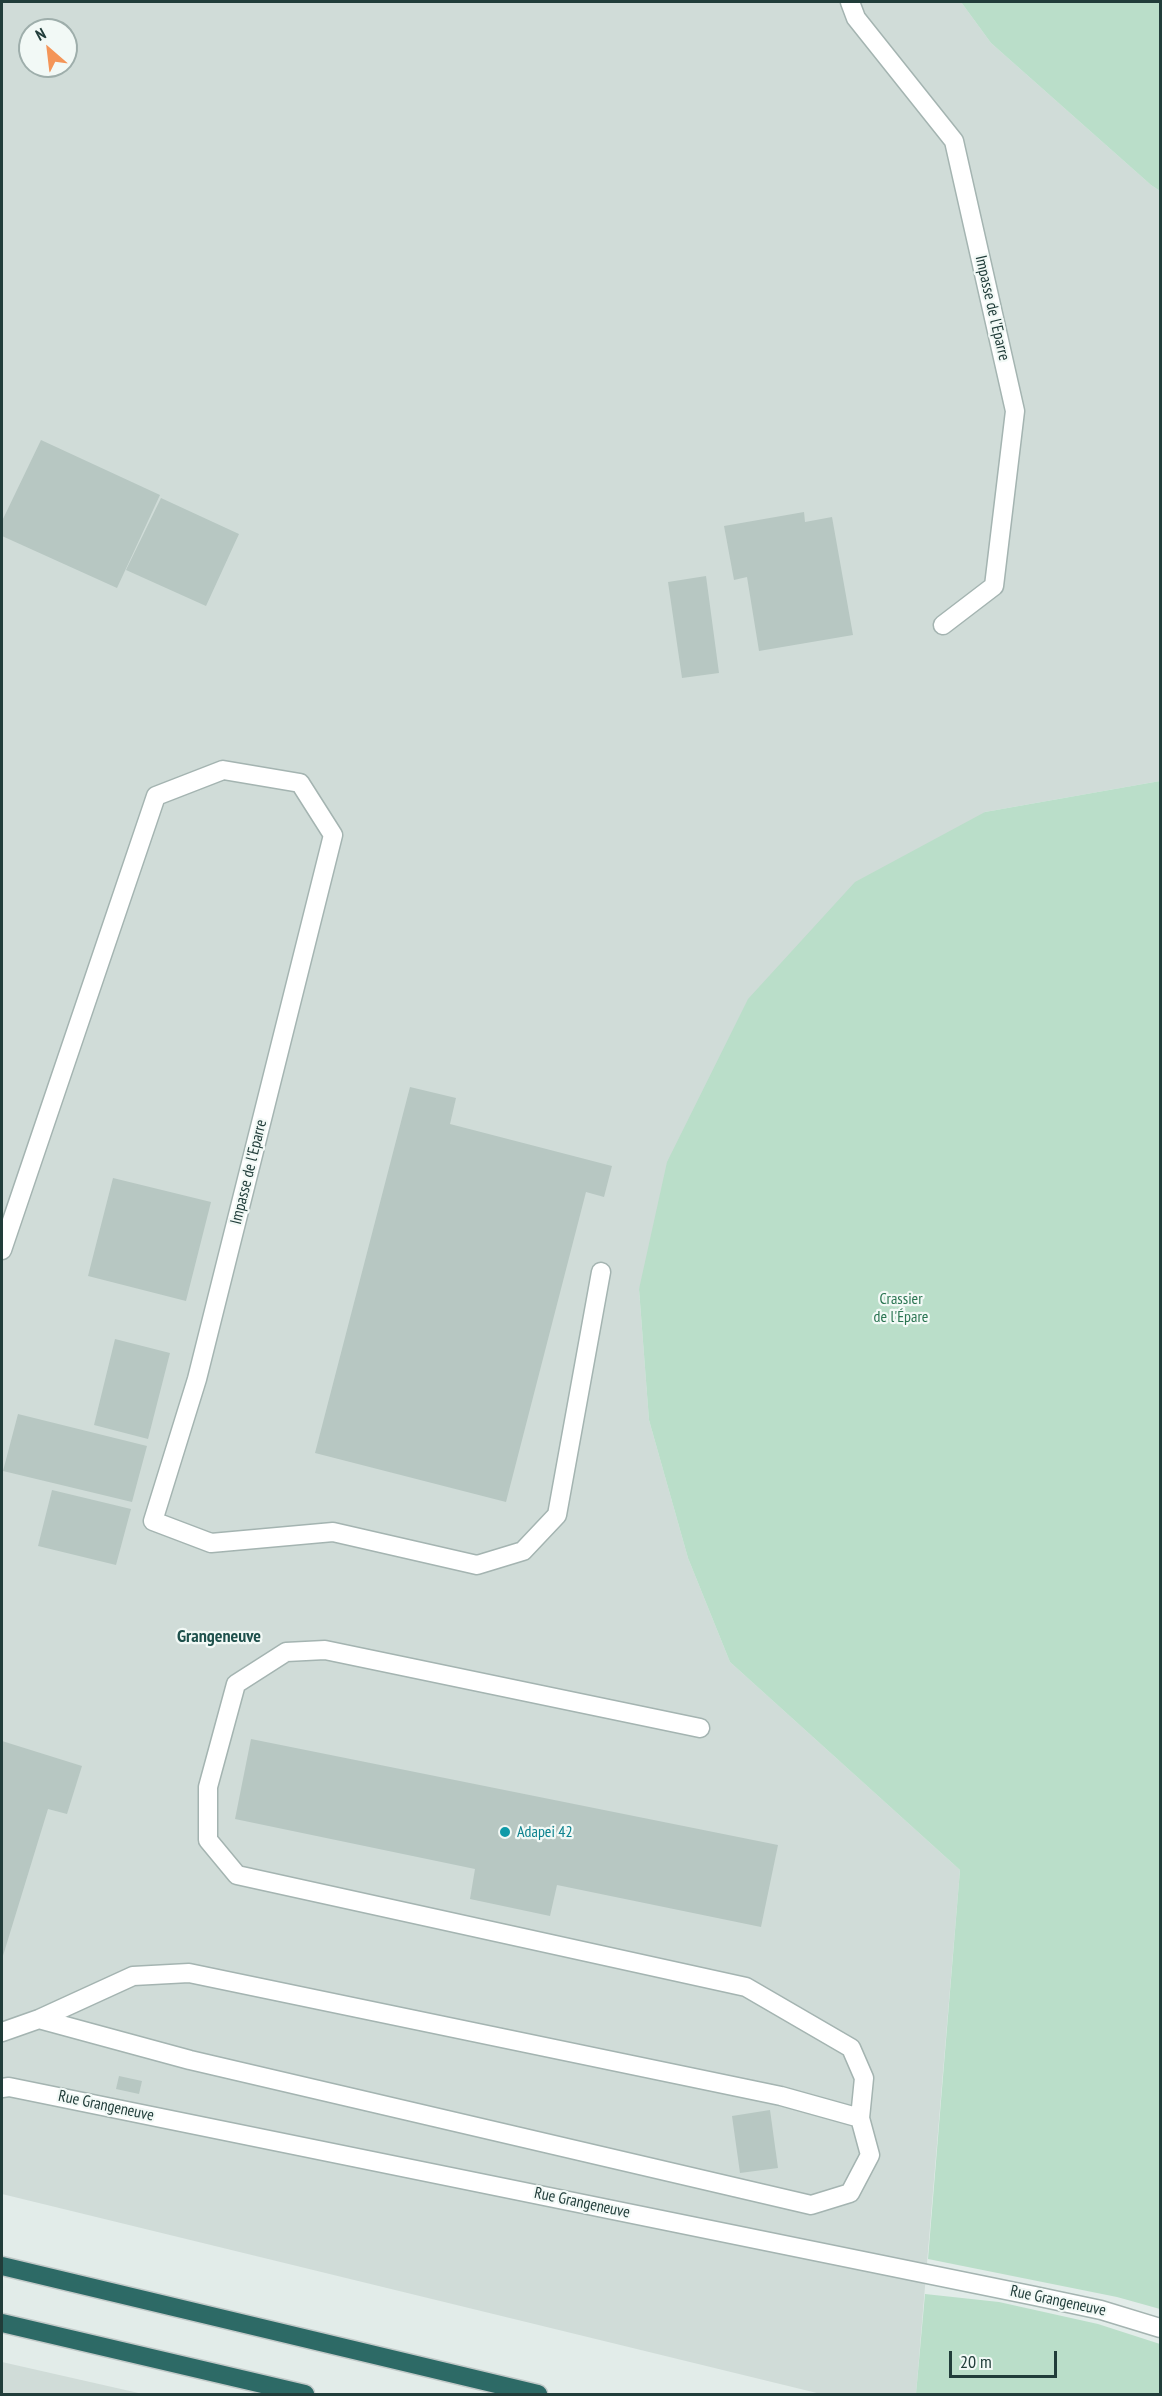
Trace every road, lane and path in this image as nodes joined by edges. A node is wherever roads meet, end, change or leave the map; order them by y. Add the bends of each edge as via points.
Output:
1 (850, 2) edge
2 (943, 625) dead end
3 (2, 1250) edge
4 (601, 1272) dead end
5 (700, 1728) dead end
6 (39, 2019) junction
7 (2, 2032) edge
8 (2, 2088) edge
9 (860, 2118) junction
10 (2, 2266) edge
11 (2, 2323) edge
12 (1161, 2328) edge
13 (305, 2394) edge
14 (538, 2394) edge

1 - 2 street, Impasse de l'Eparre via 856,18 954,141 1015,411 994,586
3 - 4 street, Impasse de l'Eparre via 156,796 223,770 300,783 333,835 197,1378 153,1521 211,1544 333,1532 477,1565 523,1551 557,1515
5 - 9 street via 326,1650 286,1652 236,1684 208,1787 208,1840 237,1875 746,1987 850,2048 864,2078
6 - 7 street
6 - 9 street via 133,1976 189,1973 769,2094
6 - 9 street via 190,2060 811,2205 849,2193 870,2155
8 - 12 street, Rue Grangeneuve via 9,2086 1035,2296
10 - 14 highway
11 - 13 highway

